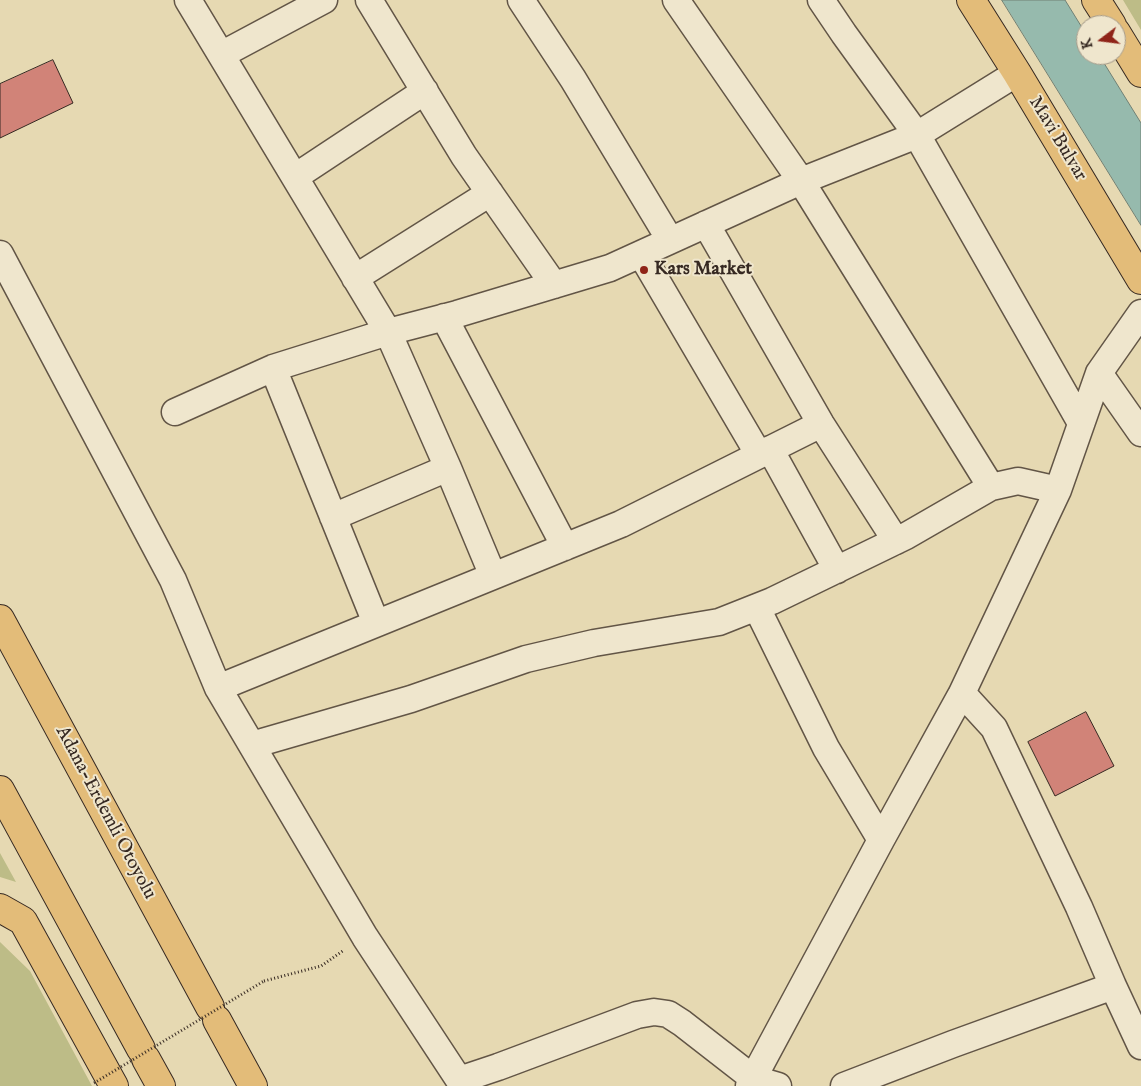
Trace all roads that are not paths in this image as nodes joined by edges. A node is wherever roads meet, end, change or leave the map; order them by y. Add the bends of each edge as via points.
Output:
1 (188, 0) edge
2 (324, 0) edge
3 (369, 0) edge
4 (521, 0) edge
5 (676, 0) edge
6 (822, 0) edge
7 (971, 0) edge
8 (1096, 0) edge
9 (1106, 15) edge
10 (1126, 48) edge
11 (221, 55) junction
12 (1141, 73) edge
13 (1018, 74) junction
14 (424, 91) junction
15 (917, 135) junction
16 (295, 177) junction
17 (800, 181) junction
18 (490, 193) junction
19 (706, 224) junction
20 (670, 240) junction
21 (0, 254) edge
22 (641, 254) junction
23 (355, 278) junction
24 (1141, 280) edge
25 (554, 285) junction
26 (1141, 313) edge
27 (444, 317) junction
28 (388, 332) junction
29 (273, 368) junction
30 (1099, 373) junction
31 (175, 412) dead end
32 (1081, 423) junction
33 (821, 424) junction
34 (1141, 433) edge
35 (764, 452) junction
36 (448, 468) junction
37 (991, 488) junction
38 (1058, 490) junction
39 (333, 517) junction
40 (896, 541) junction
41 (565, 547) junction
42 (837, 570) junction
43 (493, 576) junction
44 (757, 608) junction
45 (0, 619) edge
46 (376, 623) junction
47 (218, 688) junction
48 (962, 693) junction
49 (252, 745) junction
50 (0, 790) edge
51 (881, 840) junction
52 (0, 908) edge
53 (1113, 986) junction
54 (1138, 1033) edge
55 (461, 1083) edge
56 (760, 1083) edge
57 (104, 1084) edge
58 (161, 1086) edge
59 (253, 1086) edge
60 (844, 1086) edge

1 - 11 street
2 - 11 street
3 - 14 street
4 - 20 street via 573,79
5 - 17 street
6 - 15 street
7 - 13 main road, Mavi Bulvar
8 - 9 main road
10 - 12 main road
11 - 16 street
13 - 15 street
13 - 24 main road, Mavi Bulvar
14 - 16 street
14 - 18 street
15 - 17 street
15 - 32 street
16 - 23 street
17 - 19 street
17 - 37 street
18 - 23 street
18 - 25 street
19 - 20 street
19 - 33 street
20 - 22 street
21 - 47 street via 172,580
22 - 25 street via 610,268
22 - 35 street
23 - 28 street
25 - 27 street
26 - 30 street
27 - 28 street
27 - 41 street
28 - 29 street
28 - 36 street
29 - 31 street
29 - 39 street
30 - 32 street
30 - 34 street
32 - 38 street
33 - 35 street
33 - 40 street
35 - 41 street via 621,524
35 - 42 street
36 - 39 street
36 - 43 street
37 - 38 street via 1018,481
37 - 40 street
38 - 48 street
39 - 46 street
40 - 42 street
41 - 43 street
42 - 44 street
43 - 46 street
44 - 49 street via 719,622 594,642 526,659 411,699
44 - 51 street via 826,748
45 - 59 main road, Adana-Erdemli Otoyolu
46 - 47 street
47 - 49 street
48 - 51 street
48 - 53 street via 994,728
49 - 55 street via 365,937
50 - 58 main road
51 - 56 street
52 - 57 main road via 23,921
53 - 54 street
53 - 60 street
55 - 56 street via 654,1012 668,1014 682,1023

